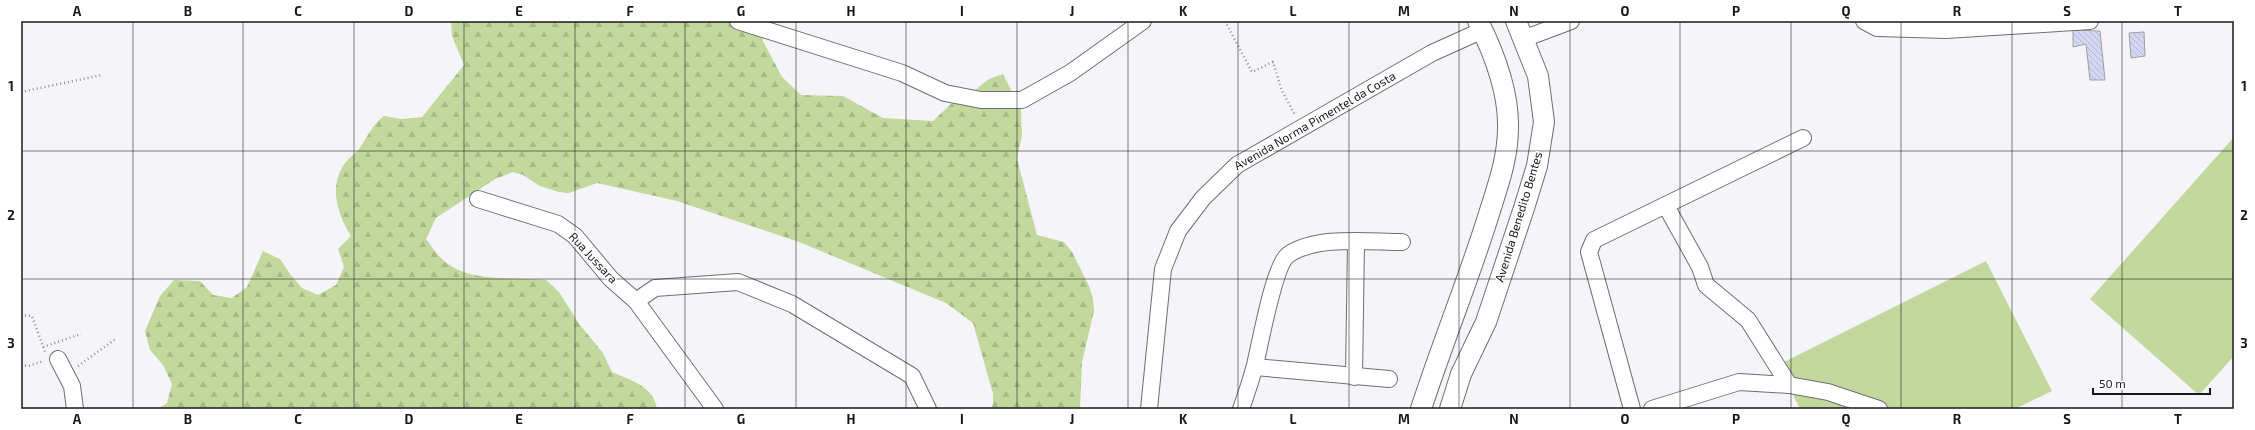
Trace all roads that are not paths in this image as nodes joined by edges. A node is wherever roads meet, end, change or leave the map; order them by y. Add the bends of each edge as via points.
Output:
1 (738, 21) edge
2 (1143, 21) edge
3 (1516, 21) edge
4 (1571, 21) edge
5 (1864, 21) edge
6 (2090, 21) edge
7 (1480, 26) edge
8 (1523, 39) junction
9 (1803, 138) dead end
10 (478, 199) dead end
11 (1666, 206) junction
12 (1356, 242) junction
13 (1402, 242) dead end
14 (636, 301) junction
15 (53, 360) road end
16 (1436, 366) junction
17 (1255, 367) junction
18 (1461, 374) junction
19 (1354, 376) junction
20 (1388, 380) dead end
21 (1790, 386) junction
22 (75, 409) edge
23 (715, 409) edge
24 (928, 409) edge
25 (1149, 409) edge
26 (1241, 409) edge
27 (1422, 409) edge
28 (1450, 409) edge
29 (1632, 409) edge
30 (1652, 409) edge
31 (1879, 409) edge

1 - 2 street via 902,73 945,93 982,100 1022,100 1070,73
3 - 8 street, Avenida Benedito Bentes
4 - 8 street
5 - 6 street via 1877,28 1946,30
7 - 16 street via 1497,66 1507,104 1505,161
7 - 25 street, Avenida Norma Pimentel da Costa via 1237,165 1203,198 1178,231 1163,269
8 - 18 street, Avenida Benedito Bentes via 1538,76 1544,122 1537,166 1486,322
9 - 11 street
10 - 14 street, Rua Jussara via 558,224 575,236 612,279
11 - 21 street via 1700,267 1706,285 1748,320
11 - 29 street via 1594,240 1589,252
12 - 13 street
12 - 17 street via 1334,242 1303,247 1287,256 1274,284
12 - 19 street
14 - 23 street, Rua Jussara
14 - 24 street via 655,288 738,282 792,304 912,376
15 - 22 street via 72,386
16 - 18 street
16 - 27 street
17 - 19 street
17 - 26 street
18 - 28 street, Avenida Benedito Bentes
19 - 20 street
21 - 30 street via 1739,382
21 - 31 street via 1828,392

